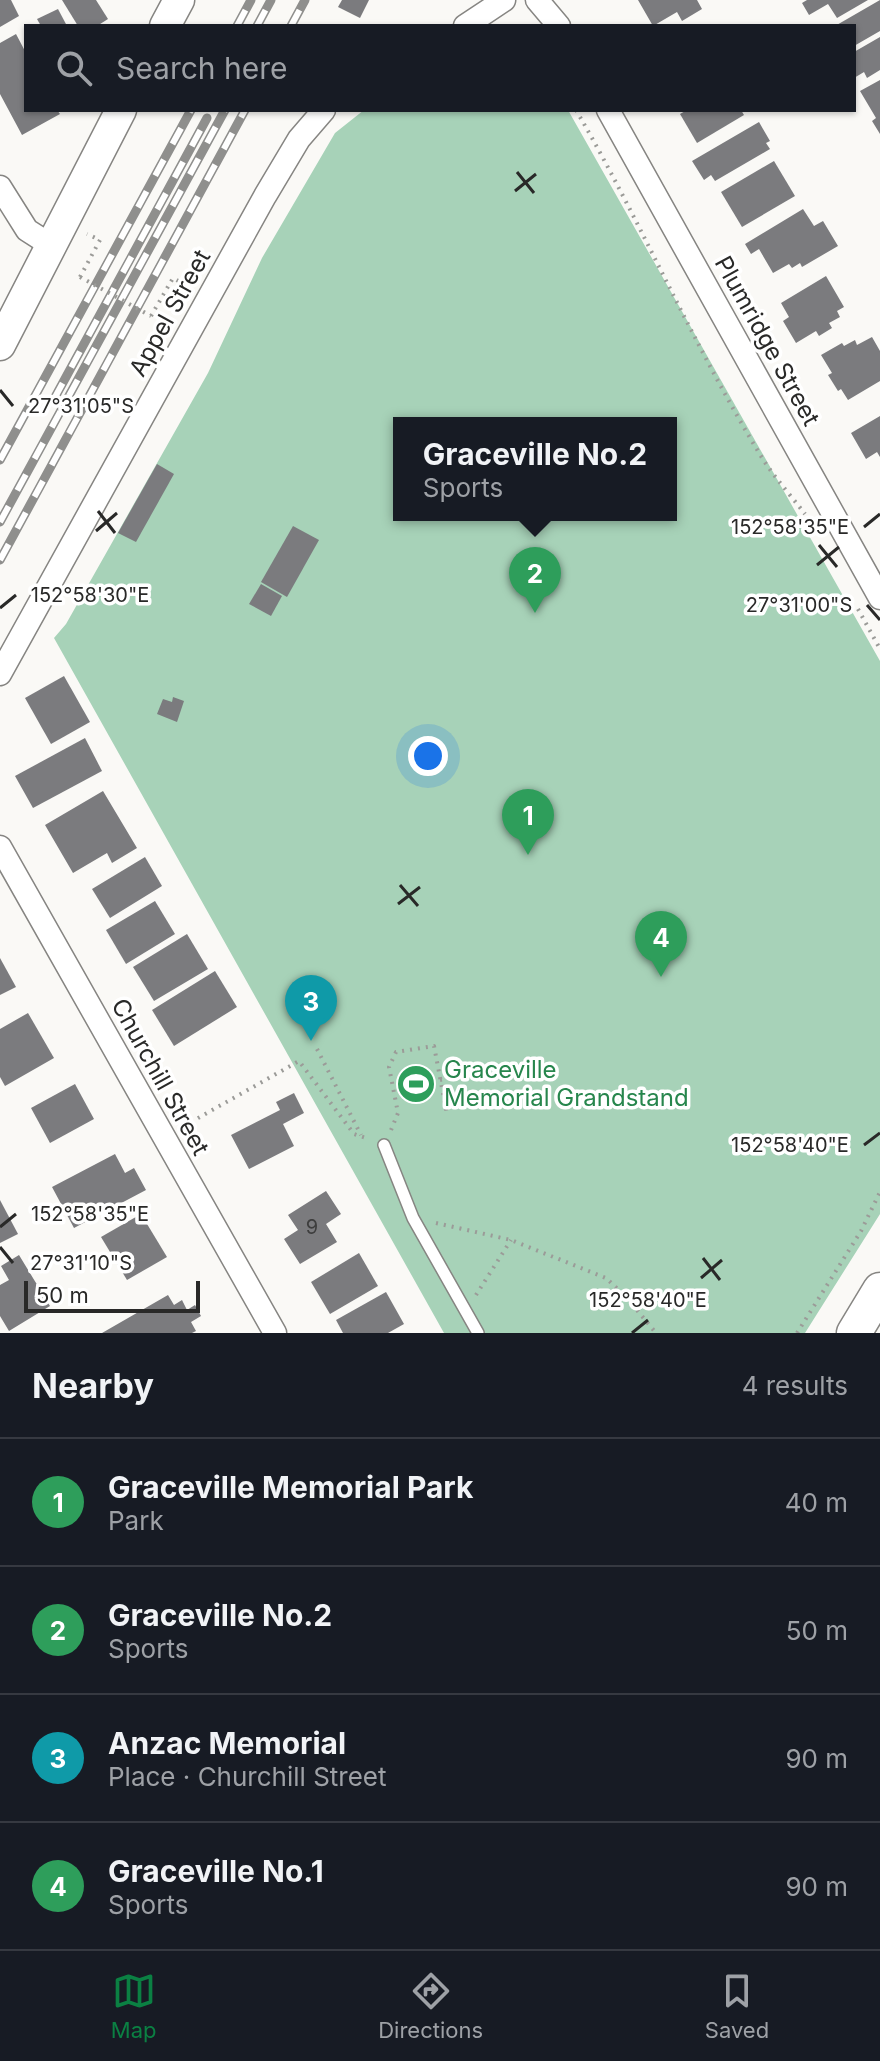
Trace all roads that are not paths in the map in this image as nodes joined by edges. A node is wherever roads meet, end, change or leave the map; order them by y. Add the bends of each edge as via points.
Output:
1 (179, 0) edge
2 (504, 0) edge
3 (537, 0) edge
4 (166, 24) edge
5 (468, 24) edge
6 (557, 24) edge
7 (120, 112) edge
8 (322, 112) edge
9 (609, 112) edge
10 (0, 187) edge
11 (52, 246) junction
12 (0, 345) edge
13 (880, 598) edge
14 (0, 674) edge
15 (0, 847) edge
16 (384, 1145) road end
17 (880, 1290) edge
18 (275, 1333) edge
19 (478, 1333) edge
20 (854, 1333) edge

1 - 4 main road
2 - 5 street
3 - 6 street
7 - 11 main road
8 - 14 street, Appel Street via 299,139 265,196
9 - 13 street, Plumridge Street
10 - 11 street via 27,230
11 - 12 main road
15 - 18 street, Churchill Street
16 - 19 lane via 413,1218
17 - 20 main road

